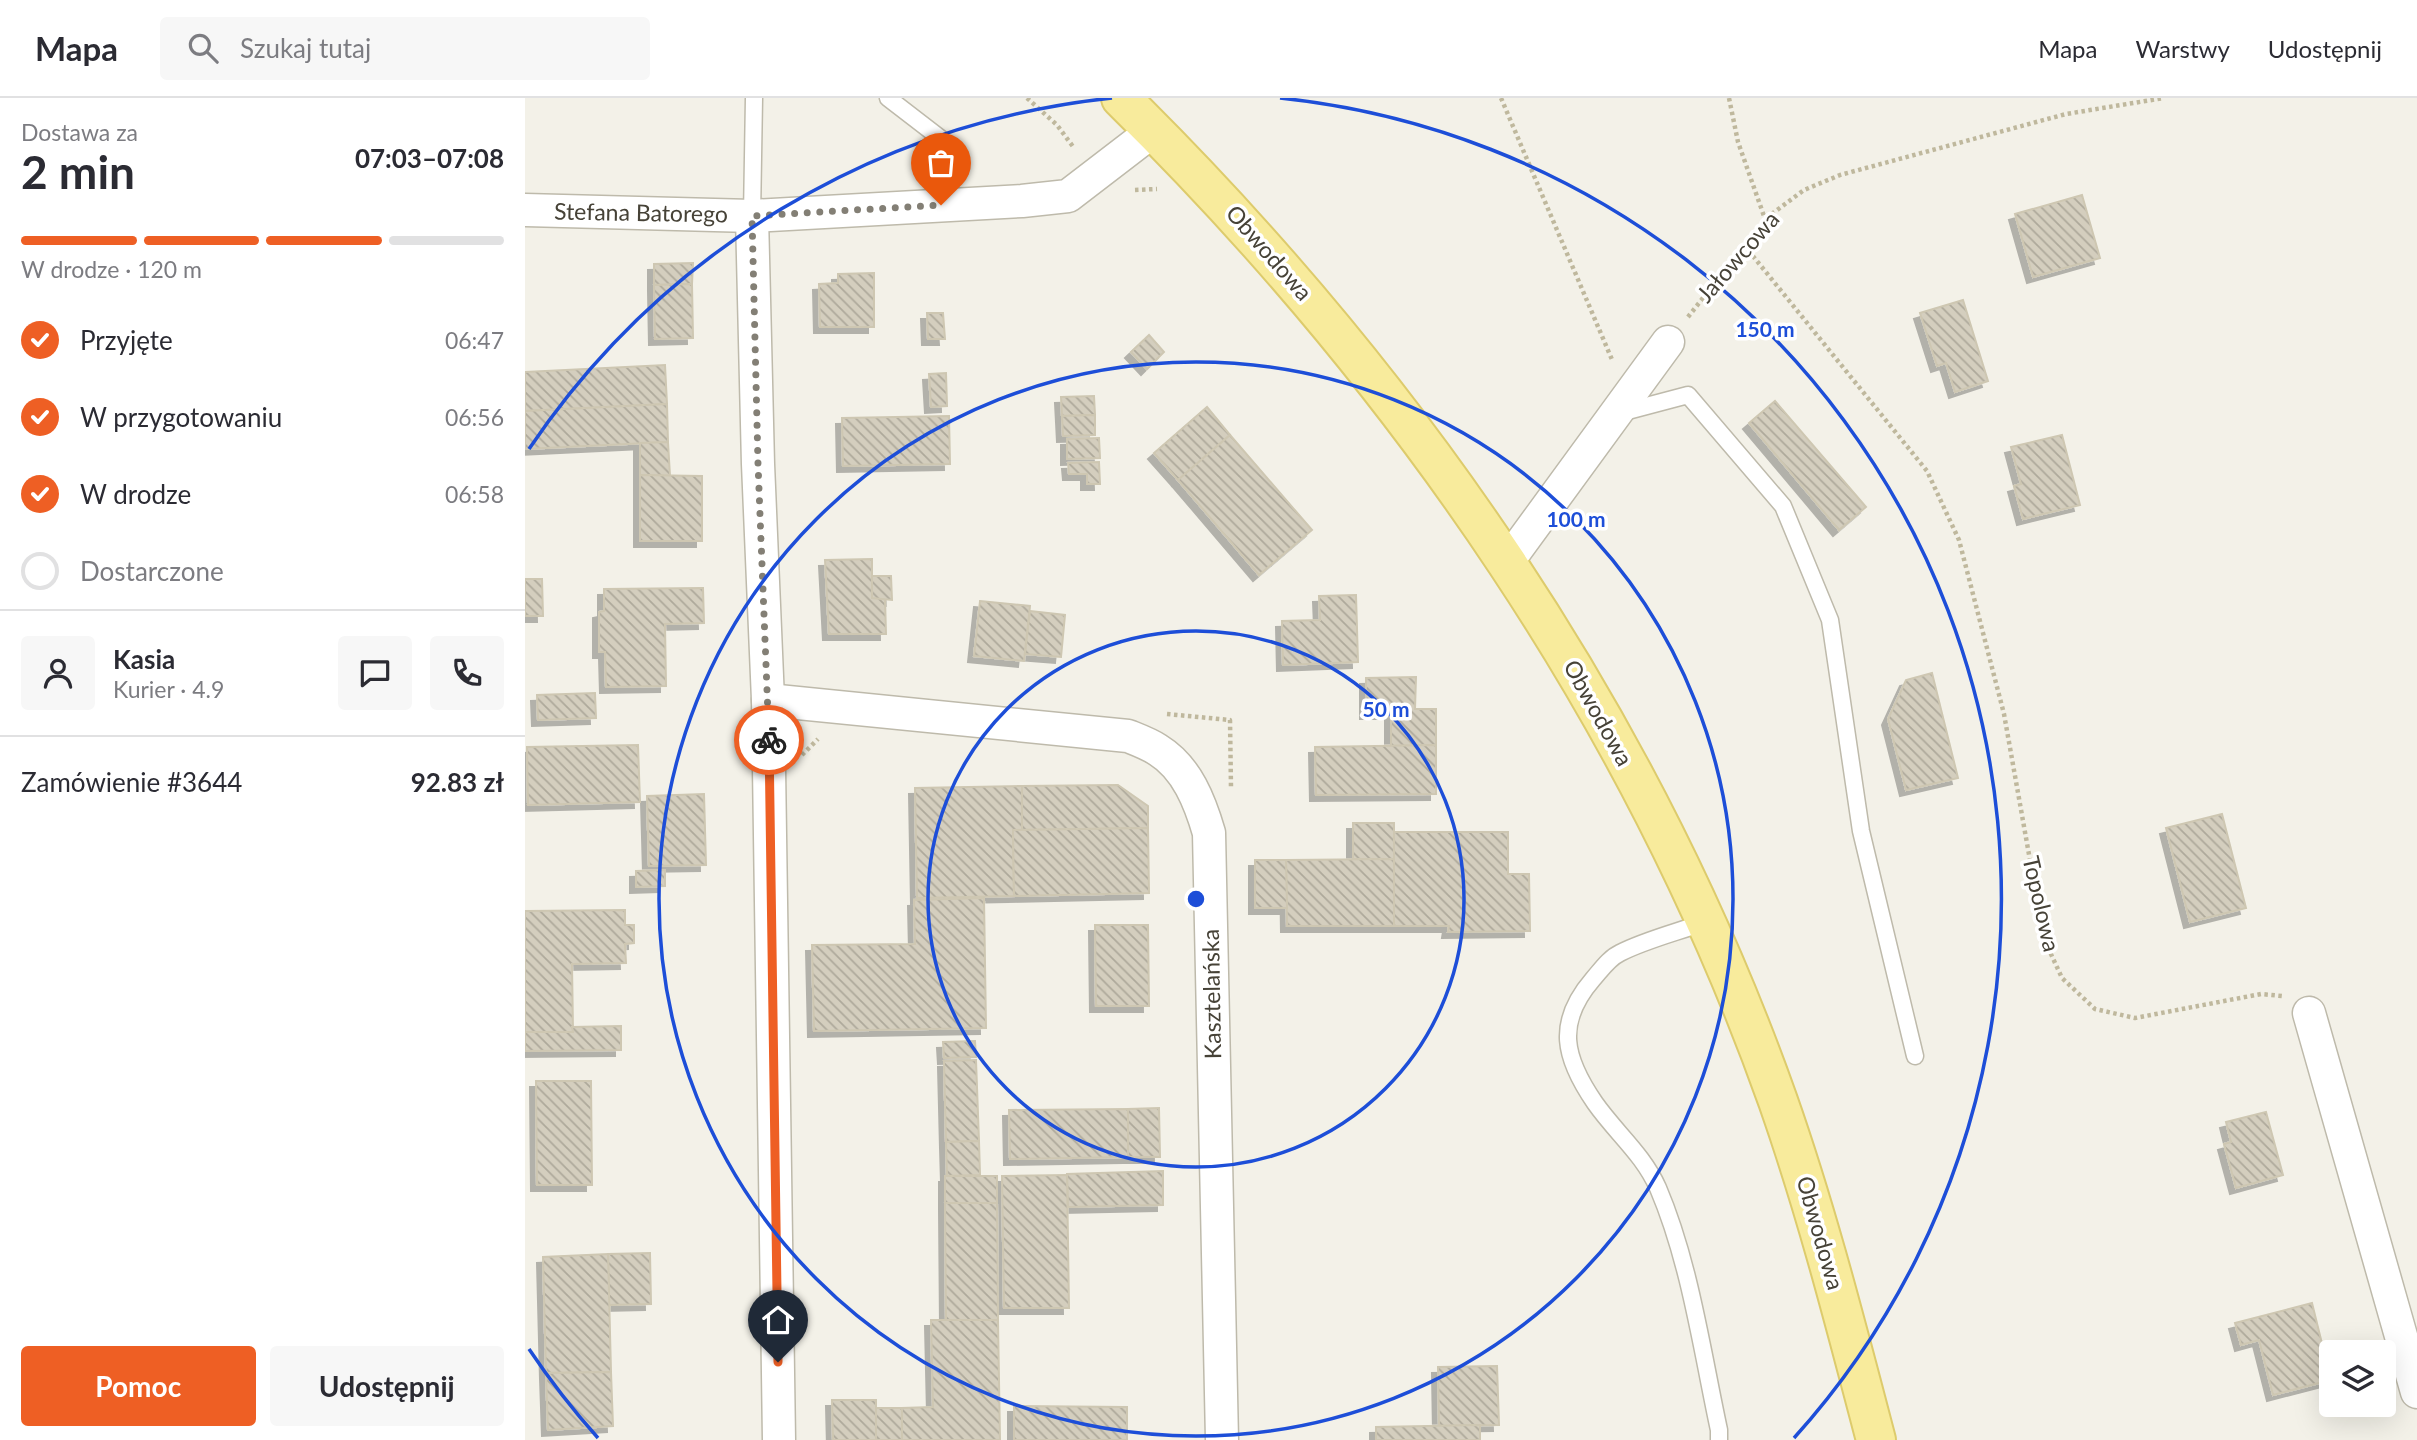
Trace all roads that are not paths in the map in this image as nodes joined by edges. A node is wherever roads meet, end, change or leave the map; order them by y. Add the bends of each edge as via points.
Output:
1 (754, 98) edge
2 (888, 98) edge
3 (1121, 98) edge
4 (1154, 130) junction
5 (940, 138) dead end
6 (525, 210) edge
7 (752, 216) junction
8 (1668, 342) road end
9 (1622, 404) junction
10 (1508, 561) junction
11 (768, 700) junction
12 (1705, 922) junction
13 (2309, 1013) road end
14 (1915, 1056) dead end
15 (2417, 1392) edge
16 (779, 1440) edge
17 (1222, 1440) edge
18 (1719, 1440) edge
19 (1876, 1440) edge

1 - 7 lane
2 - 5 lane
3 - 4 main road, Obwodowa
4 - 7 street, Stefana Batorego via 1068,196
4 - 10 main road, Obwodowa via 1324,317
6 - 7 street, Stefana Batorego
7 - 11 street
8 - 9 street
9 - 10 street
9 - 14 lane via 1688,395 1783,506 1830,620 1861,831
10 - 12 main road, Obwodowa via 1581,678
11 - 16 street
11 - 17 street, Kasztelańska via 1128,736 1159,751 1182,772 1200,802 1209,833
12 - 18 lane via 1619,953 1586,987 1572,1010 1567,1034 1574,1070 1643,1160 1658,1188 1675,1236
12 - 19 main road, Obwodowa via 1809,1192
13 - 15 street

